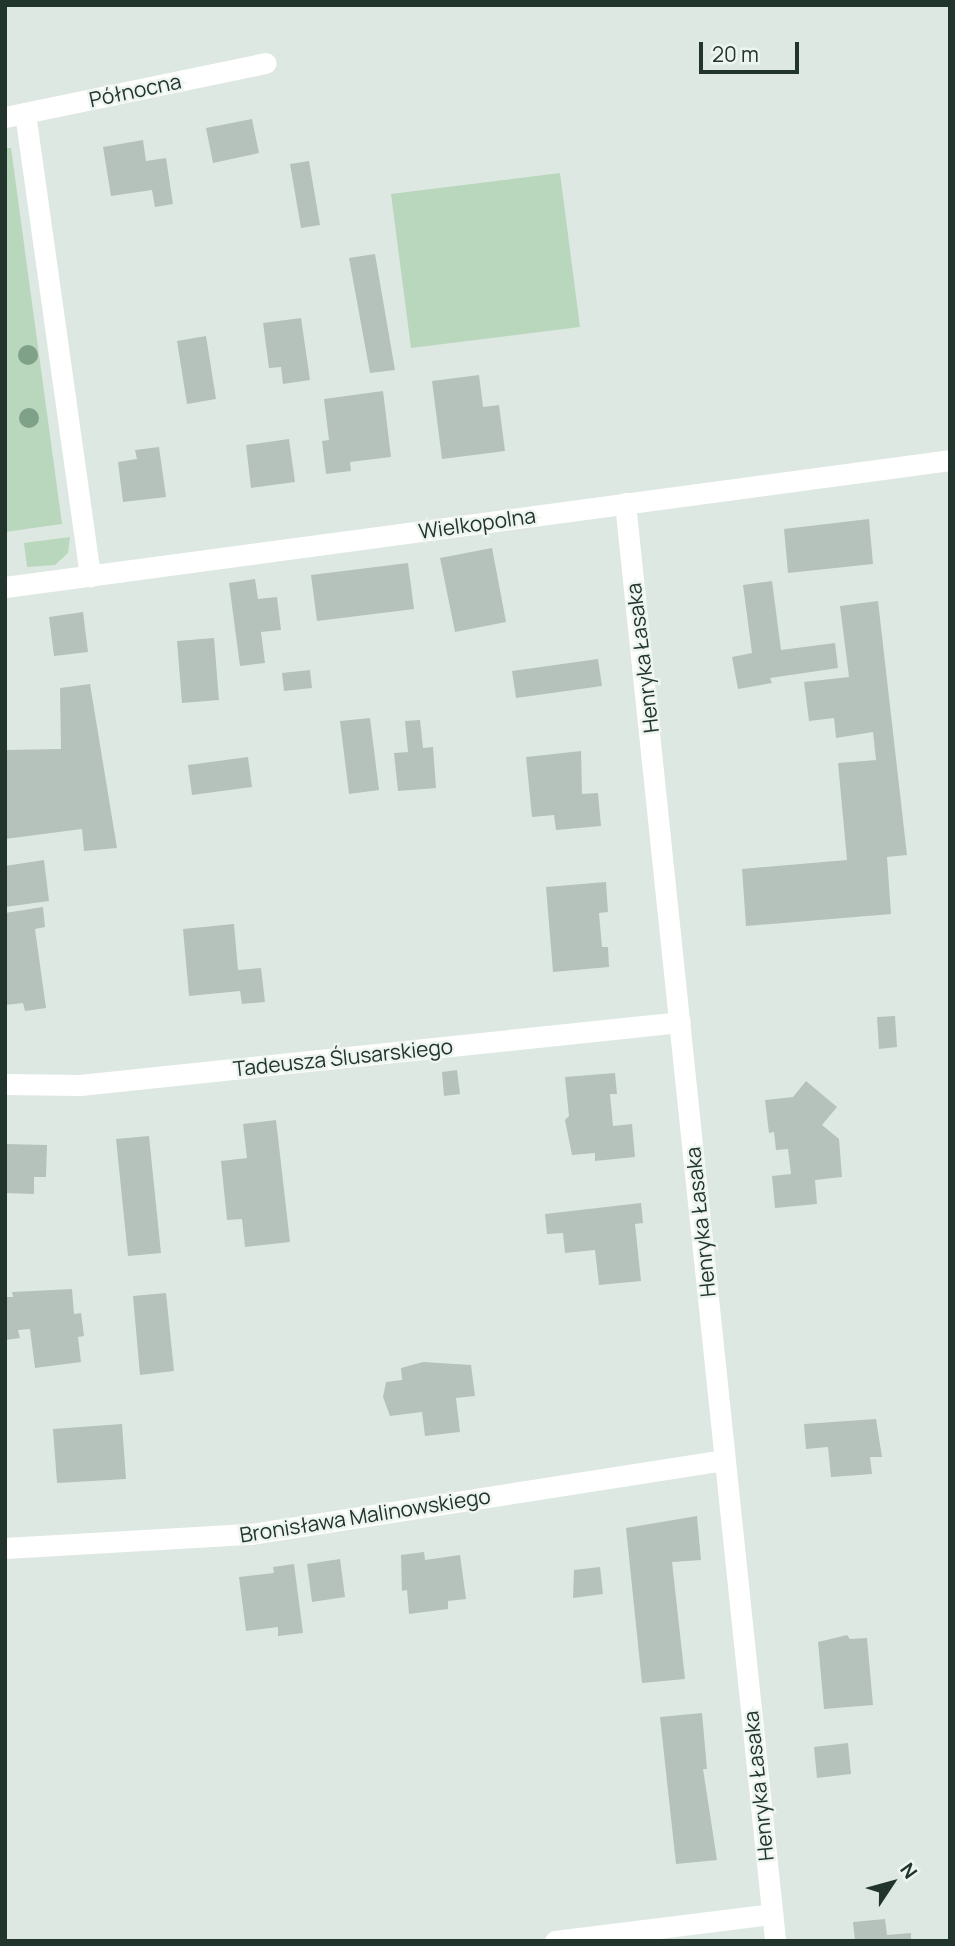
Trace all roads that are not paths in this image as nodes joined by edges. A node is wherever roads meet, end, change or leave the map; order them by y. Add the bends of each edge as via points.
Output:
1 (265, 63) dead end
2 (15, 115) edge
3 (950, 460) edge
4 (625, 503) junction
5 (90, 576) junction
6 (5, 587) edge
7 (680, 1021) junction
8 (5, 1084) edge
9 (723, 1460) junction
10 (5, 1548) edge
11 (772, 1914) junction
12 (555, 1941) edge
13 (775, 1941) edge

1 - 2 street, Północna
2 - 5 street
3 - 4 street, Wielkopolna
4 - 5 street, Wielkopolna
4 - 7 street, Henryka Łasaka
5 - 6 street, Wielkopolna
7 - 8 street, Tadeusza Ślusarskiego via 80,1085
7 - 9 street, Henryka Łasaka
9 - 10 street, Bronisława Malinowskiego via 251,1534
9 - 11 street, Henryka Łasaka
11 - 12 street
11 - 13 street, Henryka Łasaka

